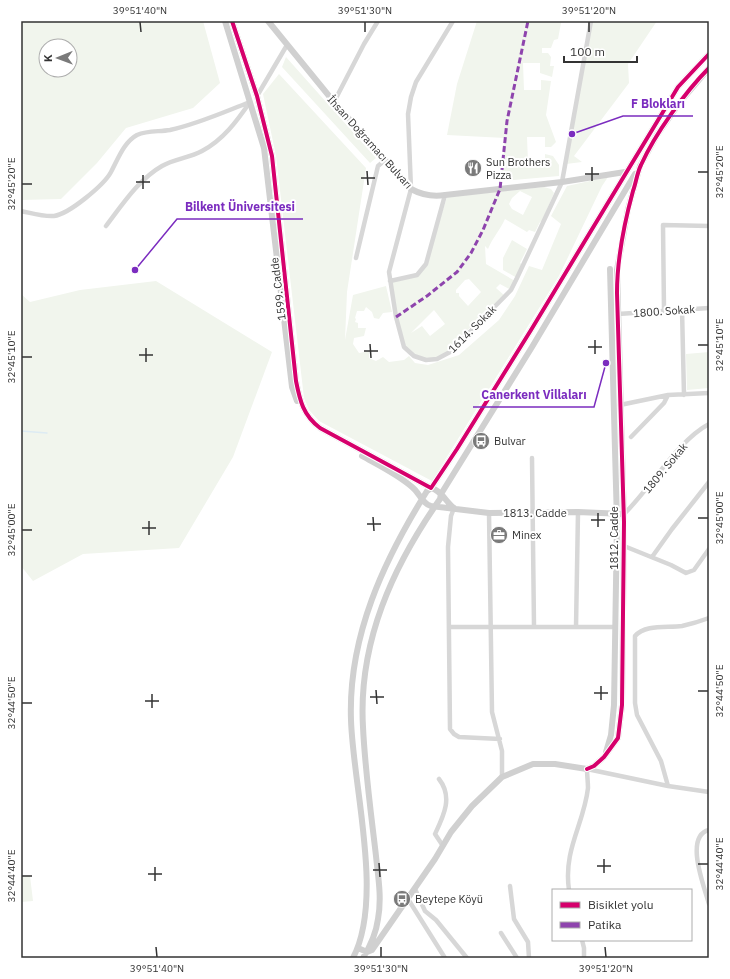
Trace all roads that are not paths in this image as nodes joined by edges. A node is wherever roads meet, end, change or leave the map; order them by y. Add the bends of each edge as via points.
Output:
1 (225, 21) edge
2 (232, 21) edge
3 (268, 21) edge
4 (378, 21) edge
5 (453, 21) edge
6 (591, 21) edge
7 (287, 45) junction
8 (709, 54) edge
9 (709, 68) edge
10 (257, 96) junction
11 (250, 102) junction
12 (334, 102) junction
13 (385, 160) junction
14 (640, 166) junction
15 (625, 172) junction
16 (562, 182) junction
17 (411, 189) junction
18 (445, 195) junction
19 (21, 212) edge
20 (106, 226) dead end
21 (709, 226) edge
22 (356, 258) dead end
23 (610, 269) dead end
24 (390, 281) junction
25 (709, 308) edge
26 (682, 309) junction
27 (664, 310) junction
28 (610, 314) junction
29 (618, 314) junction
30 (709, 393) edge
31 (668, 395) junction
32 (684, 395) junction
33 (620, 406) junction
34 (709, 424) edge
35 (631, 437) dead end
36 (532, 458) dead end
37 (709, 482) edge
38 (431, 488) junction
39 (441, 494) junction
40 (422, 500) junction
41 (434, 507) junction
42 (454, 508) junction
43 (578, 512) junction
44 (489, 513) junction
45 (533, 513) junction
46 (616, 514) junction
47 (624, 514) junction
48 (624, 546) junction
49 (709, 549) edge
50 (652, 557) junction
51 (709, 618) edge
52 (534, 626) junction
53 (448, 627) junction
54 (490, 627) junction
55 (576, 627) junction
56 (615, 627) junction
57 (500, 739) junction
58 (604, 757) junction
59 (587, 769) junction
60 (502, 777) junction
61 (439, 779) dead end
62 (668, 786) junction
63 (709, 792) edge
64 (709, 830) edge
65 (443, 846) junction
66 (510, 886) dead end
67 (415, 888) junction
68 (569, 889) edge
69 (408, 899) junction
70 (709, 904) edge
71 (501, 933) dead end
72 (582, 941) edge
73 (358, 948) junction
74 (367, 952) junction
75 (353, 958) edge
76 (363, 958) edge
77 (445, 958) edge
78 (467, 958) edge
79 (516, 958) edge
80 (528, 958) edge
81 (584, 958) edge

1 - 11 street, 1599. Cadde
2 - 10 street, 1599. Cadde
3 - 7 street, İhsan Doğramacı Bulvarı
4 - 12 street
5 - 17 street, 1614. Sokak via 416,82 411,97 408,114
6 - 16 street, 1614. Sokak
7 - 10 street
7 - 12 street, İhsan Doğramacı Bulvarı
8 - 15 street via 678,87
9 - 14 street via 680,102
10 - 11 street
10 - 38 street, 1599. Cadde via 272,156 296,381 301,404 310,420 320,428
11 - 19 street via 170,130 144,132 127,144 110,173 98,187 69,209 54,216
11 - 20 street via 236,122 218,140 201,152 161,166 146,178
11 - 40 street, 1599. Cadde via 264,148 292,387 299,408 307,422 406,481
12 - 13 street, İhsan Doğramacı Bulvarı
13 - 17 street, İhsan Doğramacı Bulvarı
13 - 22 street via 378,166
14 - 29 street, 1812. Cadde via 628,209 617,270
14 - 39 street
15 - 16 street, İhsan Doğramacı Bulvarı
15 - 38 street via 531,330
16 - 18 street, İhsan Doğramacı Bulvarı
16 - 24 street, 1614. Sokak via 511,290 450,352 438,359 426,360 414,356 404,347
17 - 18 street, İhsan Doğramacı Bulvarı via 425,195
17 - 24 street, 1614. Sokak via 389,272
18 - 24 street via 426,264 417,275
21 - 27 street via 664,226
23 - 28 street, 1812. Cadde
25 - 26 street, 1800. Sokak
26 - 27 street, 1800. Sokak
26 - 32 street
27 - 29 street, 1800. Sokak
28 - 29 street
28 - 46 street, 1812. Cadde
29 - 33 street, 1812. Cadde
30 - 32 street
31 - 32 street
31 - 33 street
31 - 35 street via 664,403
33 - 47 street, 1812. Cadde
34 - 47 street, 1809. Sokak via 692,436 639,500
36 - 45 street
37 - 50 street
38 - 39 street
38 - 40 street
39 - 41 street
39 - 42 street
40 - 41 street
40 - 73 street via 390,555 372,595 355,665 351,719 367,895
41 - 42 street, 1813. Cadde
41 - 74 street via 408,548 385,595 368,663 363,725 380,889 379,917
42 - 44 street, 1813. Cadde
42 - 53 street via 448,547
43 - 45 street, 1813. Cadde
43 - 46 street, 1813. Cadde
43 - 55 street
44 - 45 street, 1813. Cadde
44 - 54 street
45 - 52 street
46 - 47 street, 1813. Cadde
46 - 56 street, 1812. Cadde
47 - 48 street, 1812. Cadde
48 - 50 street
48 - 58 street, 1812. Cadde via 621,722 618,738
49 - 50 street via 694,570 686,573
51 - 62 street via 683,626 639,631 634,636 637,715 661,760
52 - 54 street
52 - 55 street
53 - 54 street
53 - 57 street via 451,731 459,737
54 - 57 street via 492,712
55 - 56 street
56 - 58 street, 1812. Cadde via 613,721
57 - 60 street
58 - 59 street
59 - 60 street via 555,764 533,764
59 - 62 street
59 - 68 street via 585,803 571,846 567,875
60 - 65 street via 472,806
61 - 65 street via 444,786 447,801 435,834
62 - 63 street
64 - 70 street via 701,833 697,840 696,853
65 - 67 street
66 - 80 street via 514,919 528,942
67 - 69 street
67 - 78 street via 425,911 436,920
69 - 74 street via 372,950
69 - 77 street
71 - 79 street
72 - 81 street
73 - 74 street
73 - 75 street
74 - 76 street

